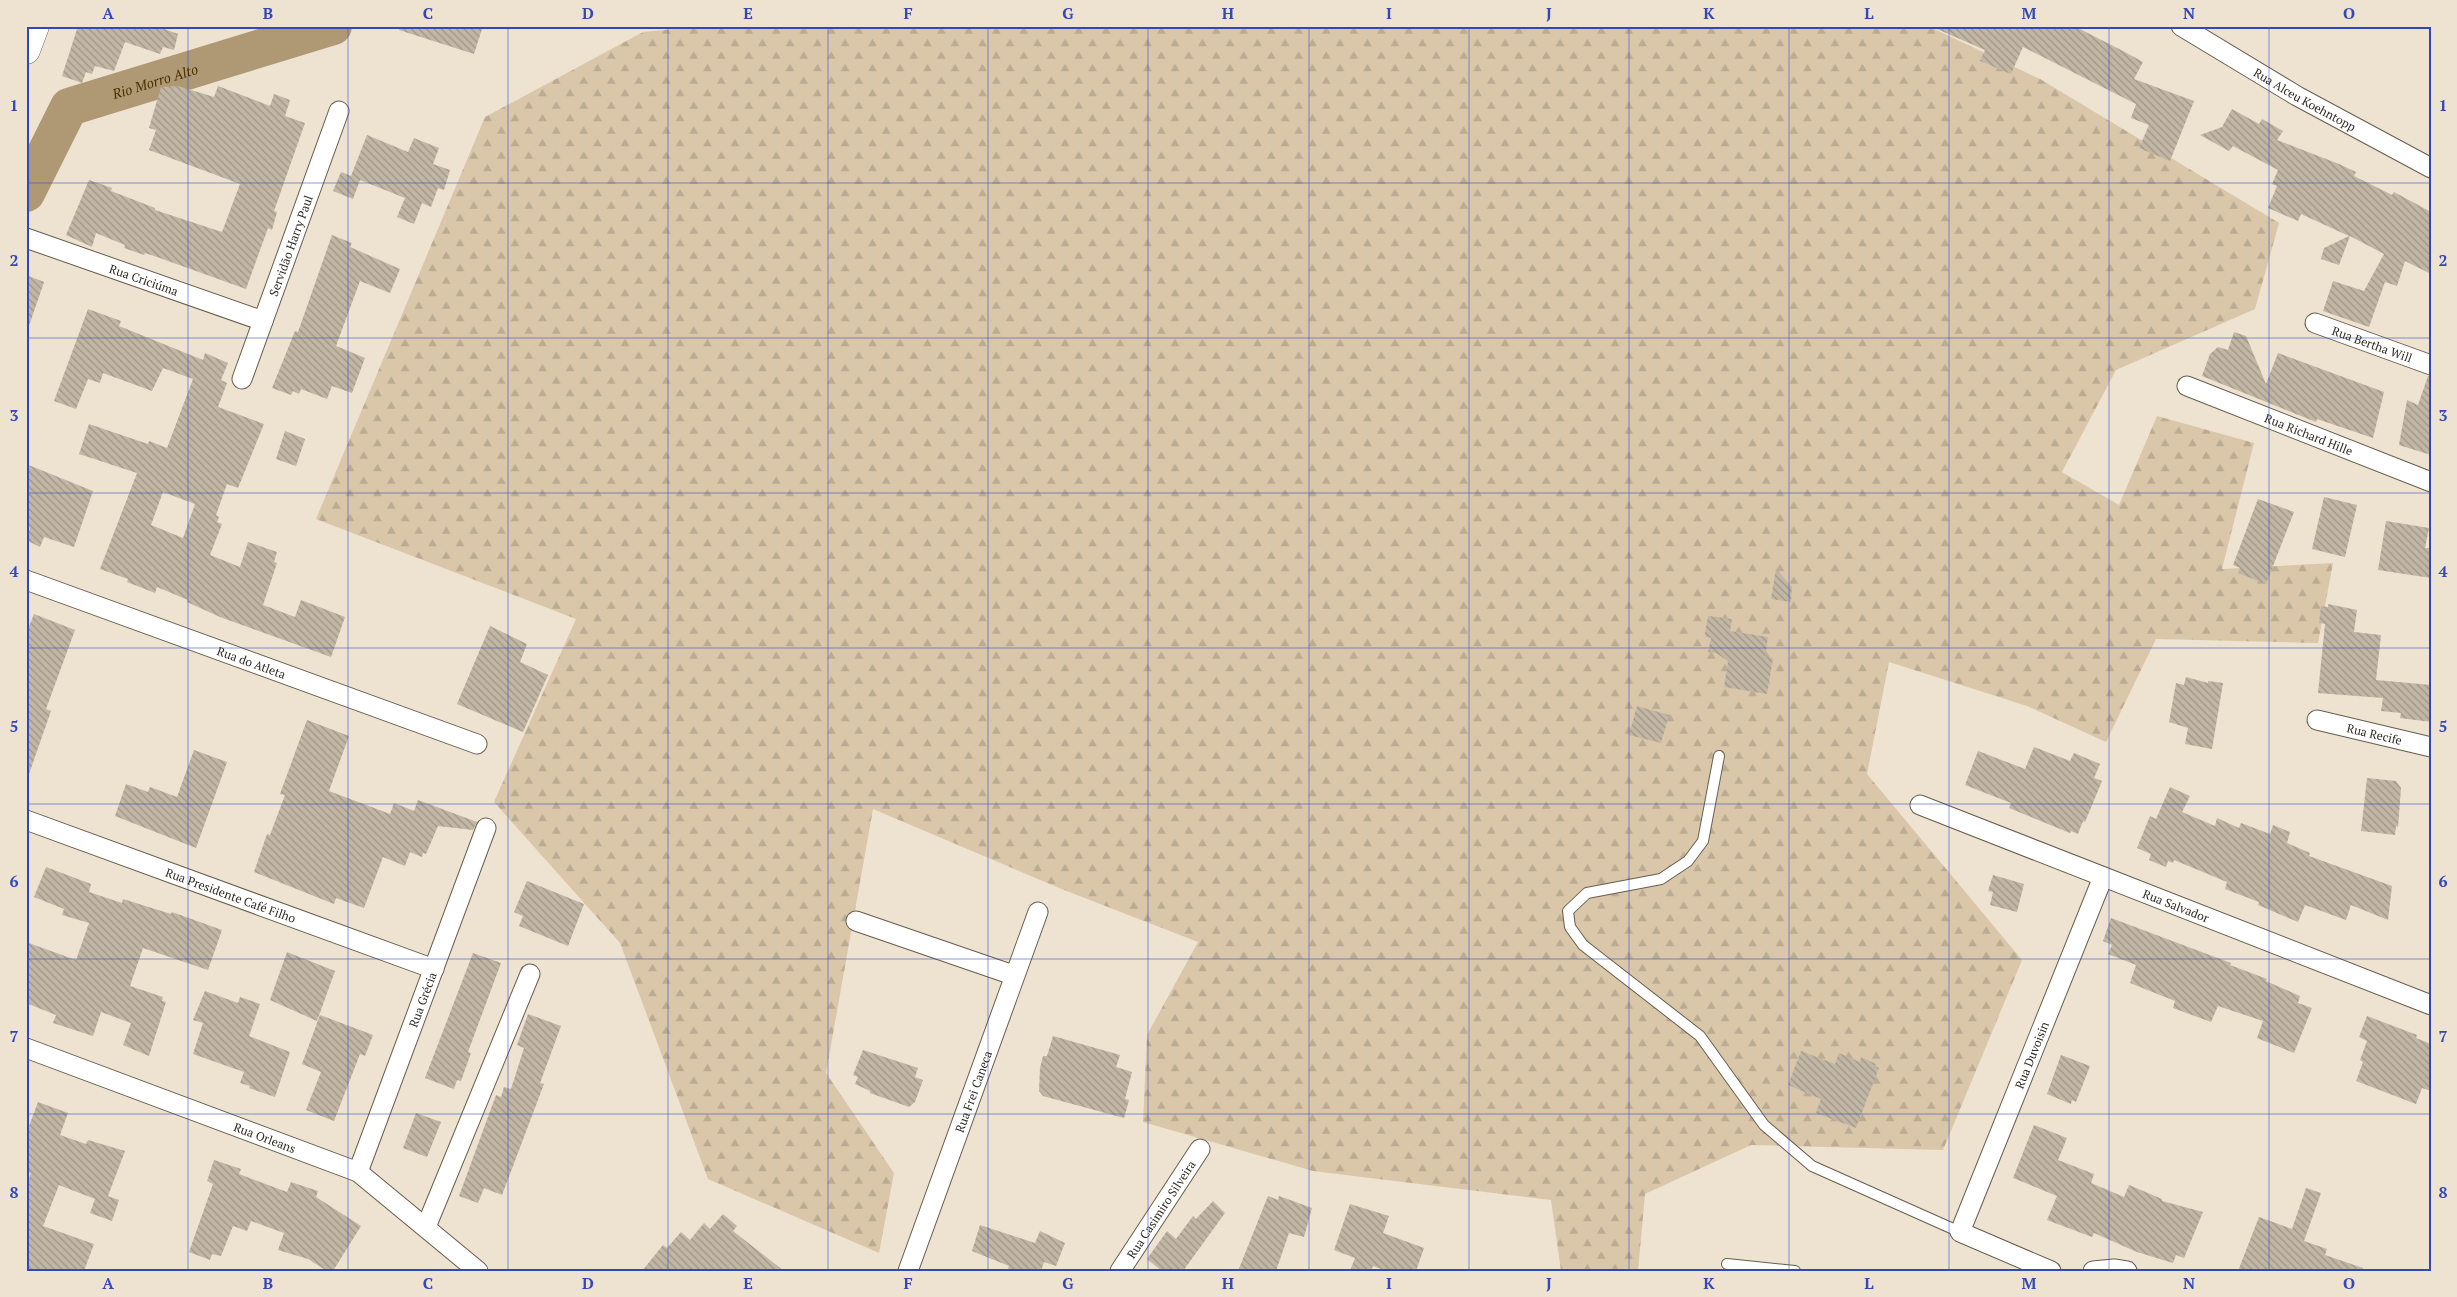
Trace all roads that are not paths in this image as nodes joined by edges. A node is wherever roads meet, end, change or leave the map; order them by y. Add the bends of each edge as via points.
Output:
1 (35, 26) edge
2 (2181, 26) edge
3 (26, 50) edge
4 (339, 111) dead end
5 (2431, 168) edge
6 (26, 238) edge
7 (262, 322) junction
8 (2316, 323) dead end
9 (2431, 365) edge
10 (242, 379) dead end
11 (2187, 386) dead end
12 (2431, 482) edge
13 (26, 580) edge
14 (2317, 720) dead end
15 (477, 744) dead end
16 (2431, 747) edge
17 (1719, 756) dead end
18 (1920, 805) dead end
19 (26, 820) edge
20 (486, 828) dead end
21 (2103, 877) junction
22 (1038, 912) dead end
23 (856, 921) dead end
24 (434, 969) junction
25 (530, 974) dead end
26 (1013, 975) junction
27 (2431, 1005) edge
28 (26, 1048) edge
29 (1200, 1149) dead end
30 (358, 1172) junction
31 (426, 1227) junction
32 (1960, 1232) junction
33 (1728, 1264) dead end
34 (478, 1271) edge
35 (908, 1271) edge
36 (1120, 1271) edge
37 (1795, 1271) edge
38 (2051, 1271) edge
39 (2093, 1271) edge
40 (2127, 1271) edge

1 - 3 main road
2 - 5 street, Rua Alceu Koehntopp via 2297,96
4 - 7 street, Servidão Harry Paul
6 - 7 street, Rua Criciúma
7 - 10 street, Servidão Harry Paul
8 - 9 street, Rua Bertha Will
11 - 12 street, Rua Richard Hille
13 - 15 street, Rua do Atleta
14 - 16 street, Rua Recife
17 - 32 lane via 1703,841 1688,861 1661,879 1587,893 1568,911 1570,927 1583,945 1700,1036 1764,1125 1812,1166
18 - 21 street, Rua Salvador
19 - 24 street, Rua Presidente Café Filho
20 - 24 street, Rua Grécia
21 - 27 street, Rua Salvador
21 - 32 street, Rua Duvoisin
22 - 26 street, Rua Frei Caneca
23 - 26 street
24 - 30 street, Rua Grécia
25 - 31 street
26 - 35 street, Rua Frei Caneca
28 - 30 street, Rua Orleans
29 - 36 street, Rua Casimiro Silveira
30 - 31 street, Rua Orleans
31 - 34 street, Rua Orleans
32 - 38 street
33 - 37 lane
39 - 40 street

